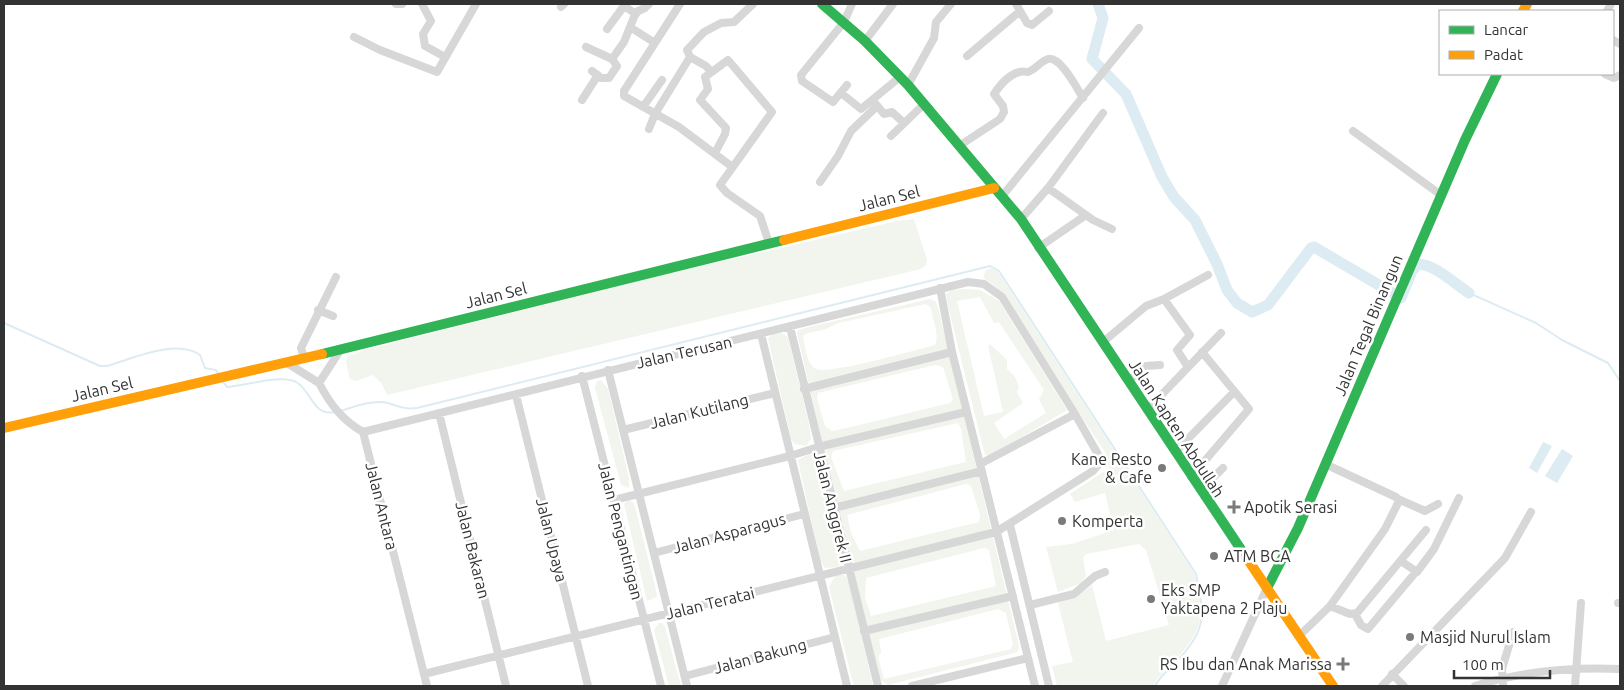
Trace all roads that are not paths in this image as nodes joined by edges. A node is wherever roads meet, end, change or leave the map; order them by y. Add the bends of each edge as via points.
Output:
1 (396, 4) edge
2 (402, 4) edge
3 (422, 4) edge
4 (476, 4) edge
5 (648, 4) edge
6 (680, 4) edge
7 (753, 4) edge
8 (822, 4) edge
9 (852, 4) edge
10 (893, 4) edge
11 (951, 4) edge
12 (1018, 8) edge
13 (1049, 11) dead end
14 (636, 14) junction
15 (844, 22) junction
16 (630, 27) junction
17 (1139, 28) dead end
18 (606, 29) dead end
19 (354, 37) dead end
20 (865, 41) junction
21 (655, 43) junction
22 (586, 47) dead end
23 (967, 56) dead end
24 (445, 57) junction
25 (690, 57) junction
26 (612, 59) junction
27 (711, 72) junction
28 (1496, 75) edge
29 (1607, 75) edge
30 (1620, 76) edge
31 (900, 77) junction
32 (662, 80) dead end
33 (908, 85) junction
34 (847, 86) dead end
35 (841, 93) junction
36 (1083, 98) junction
37 (582, 100) dead end
38 (875, 103) junction
39 (924, 104) junction
40 (643, 106) junction
41 (862, 108) junction
42 (1103, 113) dead end
43 (656, 114) junction
44 (868, 115) junction
45 (904, 123) junction
46 (649, 129) dead end
47 (1353, 131) dead end
48 (891, 136) dead end
49 (959, 146) junction
50 (714, 152) junction
51 (731, 166) junction
52 (820, 182) dead end
53 (994, 188) junction
54 (1048, 188) junction
55 (1002, 195) junction
56 (1441, 195) junction
57 (1086, 214) junction
58 (1021, 219) junction
59 (1112, 228) dead end
60 (769, 243) junction
61 (1038, 248) junction
62 (1208, 275) dead end
63 (336, 277) dead end
64 (940, 288) junction
65 (1164, 299) junction
66 (318, 310) junction
67 (333, 316) dead end
68 (790, 327) junction
69 (1221, 333) dead end
70 (761, 334) junction
71 (1104, 342) junction
72 (341, 348) junction
73 (952, 352) junction
74 (1202, 352) junction
75 (304, 358) junction
76 (288, 362) junction
77 (1160, 365) dead end
78 (1188, 367) junction
79 (608, 370) junction
80 (582, 376) junction
81 (1128, 381) junction
82 (319, 383) junction
83 (804, 389) junction
84 (1234, 392) junction
85 (776, 393) junction
86 (516, 395) junction
87 (1147, 410) junction
88 (966, 412) junction
89 (439, 413) junction
90 (1075, 414) junction
91 (4, 428) edge
92 (623, 430) junction
93 (363, 432) junction
94 (818, 447) junction
95 (1175, 452) junction
96 (790, 456) junction
97 (1325, 464) junction
98 (981, 468) junction
99 (1223, 468) dead end
100 (1191, 477) junction
101 (1200, 490) junction
102 (639, 493) junction
103 (1398, 498) junction
104 (1459, 498) dead end
105 (614, 500) junction
106 (1438, 504) dead end
107 (834, 508) junction
108 (1531, 512) dead end
109 (804, 514) junction
110 (1010, 525) junction
111 (1426, 530) dead end
112 (996, 532) junction
113 (654, 553) junction
114 (1401, 561) junction
115 (848, 569) junction
116 (1105, 572) dead end
117 (1416, 573) junction
118 (820, 576) junction
119 (1267, 588) junction
120 (1012, 596) junction
121 (1581, 603) dead end
122 (1030, 605) junction
123 (1330, 606) junction
124 (670, 614) junction
125 (1355, 614) junction
126 (643, 620) junction
127 (864, 631) junction
128 (1513, 632) dead end
129 (1299, 636) junction
130 (576, 637) junction
131 (835, 637) junction
132 (498, 654) junction
133 (1028, 658) junction
134 (1575, 668) junction
135 (1620, 669) edge
136 (424, 674) junction
137 (1392, 674) junction
138 (685, 676) junction
139 (1502, 677) junction
140 (1049, 683) edge
141 (427, 686) edge
142 (506, 686) edge
143 (588, 686) edge
144 (661, 686) edge
145 (687, 686) edge
146 (847, 686) edge
147 (878, 686) edge
148 (912, 686) edge
149 (1035, 686) edge
150 (1042, 686) edge
151 (1222, 686) edge
152 (1334, 686) edge
153 (1382, 686) edge
154 (1404, 686) edge
155 (1475, 686) edge
156 (1504, 686) edge
157 (1575, 686) edge

1 - 2 street
3 - 24 street via 431,21 423,32 425,44
4 - 24 street
5 - 14 street
6 - 21 street
7 - 25 street via 734,22 716,26 696,38 687,50
8 - 15 street, Jalan Kapten Abdullah
9 - 15 street
10 - 20 street
11 - 33 street via 936,22 934,38
12 - 13 street via 1027,23 1032,25
12 - 23 street
14 - 16 street
14 - 18 street via 624,6
15 - 20 street, Jalan Kapten Abdullah
15 - 35 street via 802,71 801,80 833,102
16 - 21 street
16 - 26 street
17 - 36 street
19 - 24 street via 437,72
20 - 31 street, Jalan Kapten Abdullah
21 - 40 street via 624,91 626,98
22 - 26 street
25 - 27 street
25 - 43 street
26 - 37 street via 617,66 609,78 595,73
27 - 50 street via 705,77 708,89 700,101 726,130
27 - 51 street via 728,60 772,110 771,116
28 - 56 street, Jalan Tegal Binangun
29 - 30 street
31 - 33 street, Jalan Kapten Abdullah
31 - 38 street
32 - 40 street
33 - 39 street, Jalan Kapten Abdullah
34 - 35 street
35 - 41 street via 858,109
36 - 49 street via 1058,62 1046,60 1028,72 1020,72 1006,80 994,94 1003,106 1000,119
36 - 55 street
38 - 41 street
38 - 44 street
38 - 45 street via 884,114 892,112
39 - 45 street
39 - 49 street, Jalan Kapten Abdullah
40 - 43 street
41 - 44 street
42 - 54 street
43 - 46 street
43 - 50 street
44 - 52 street via 851,132
45 - 48 street
47 - 56 street
49 - 53 street, Jalan Kapten Abdullah
50 - 51 street
51 - 60 street via 720,187 760,216
53 - 55 street, Jalan Kapten Abdullah
53 - 60 street, Jalan Sel
54 - 57 street
54 - 58 street
55 - 58 street, Jalan Kapten Abdullah
56 - 97 street, Jalan Tegal Binangun
57 - 59 street
57 - 61 street
58 - 61 street, Jalan Kapten Abdullah
60 - 72 street, Jalan Sel
61 - 71 street, Jalan Kapten Abdullah
62 - 65 street
63 - 66 street
64 - 68 street, Jalan Terusan
64 - 73 street
64 - 90 street, Jalan Terusan via 974,282 989,287 1002,297
65 - 71 street via 1146,306
65 - 78 street via 1190,334 1177,350
66 - 67 street
66 - 75 street via 300,348
68 - 70 street, Jalan Terusan
68 - 83 street, Jalan Anggrek II
69 - 74 street
70 - 79 street, Jalan Terusan
70 - 85 street
71 - 81 street, Jalan Kapten Abdullah
72 - 75 street, Jalan Sel
72 - 82 street
73 - 83 street
73 - 88 street
74 - 78 street
74 - 84 street
75 - 76 street, Jalan Sel
76 - 82 street
76 - 91 street, Jalan Sel
77 - 81 street via 1146,366
78 - 87 street
79 - 80 street, Jalan Terusan
79 - 92 street
80 - 86 street, Jalan Terusan
80 - 105 street, Jalan Pengantingan
81 - 87 street, Jalan Kapten Abdullah
82 - 93 street via 337,412
83 - 94 street, Jalan Anggrek II
84 - 95 street
84 - 100 street via 1249,409
85 - 92 street, Jalan Kutilang
85 - 96 street
86 - 89 street, Jalan Terusan
86 - 130 street, Jalan Upaya
87 - 95 street, Jalan Kapten Abdullah
88 - 94 street
88 - 98 street
89 - 93 street, Jalan Terusan
89 - 132 street, Jalan Bakaran
90 - 98 street
90 - 110 street, Jalan Teratai via 1099,456 1098,466
92 - 102 street
93 - 136 street, Jalan Antara
94 - 96 street
94 - 107 street, Jalan Anggrek II
95 - 100 street, Jalan Kapten Abdullah
96 - 102 street
96 - 109 street
97 - 103 street
97 - 119 street, Jalan Tegal Binangun
98 - 107 street
98 - 112 street
99 - 101 street
100 - 101 street, Jalan Kapten Abdullah
101 - 119 street, Jalan Kapten Abdullah
102 - 105 street
102 - 113 street
103 - 106 street via 1425,511
103 - 123 street via 1394,515
104 - 117 street via 1434,549
105 - 126 street, Jalan Pengantingan
107 - 115 street, Jalan Anggrek II
108 - 137 street via 1501,562
109 - 113 street, Jalan Asparagus
109 - 118 street
110 - 112 street, Jalan Teratai
110 - 122 street
111 - 114 street
112 - 115 street, Jalan Teratai
112 - 120 street
113 - 124 street
114 - 117 street
114 - 125 street
115 - 118 street, Jalan Teratai
115 - 127 street, Jalan Anggrek II
116 - 122 street via 1095,576 1074,594
117 - 125 street via 1368,629 1361,625
118 - 124 street, Jalan Teratai
118 - 131 street
119 - 129 street, Jalan Kapten Abdullah
119 - 151 street
120 - 127 street
120 - 133 street
121 - 134 street
122 - 140 street
123 - 125 street
123 - 129 street
124 - 126 street, Jalan Teratai
124 - 138 street
126 - 130 street, Jalan Teratai
126 - 144 street, Jalan Pengantingan
127 - 147 street, Jalan Anggrek II
128 - 139 street
129 - 152 street, Jalan Kapten Abdullah
130 - 132 street, Jalan Teratai
130 - 143 street, Jalan Upaya
131 - 138 street, Jalan Bakung
131 - 146 street
132 - 136 street, Jalan Teratai
132 - 142 street, Jalan Bakaran
133 - 148 street
133 - 149 street
134 - 135 street
134 - 139 street
134 - 157 street
136 - 141 street, Jalan Antara
137 - 153 street
137 - 154 street
138 - 145 street
139 - 155 street
139 - 156 street
140 - 150 street

